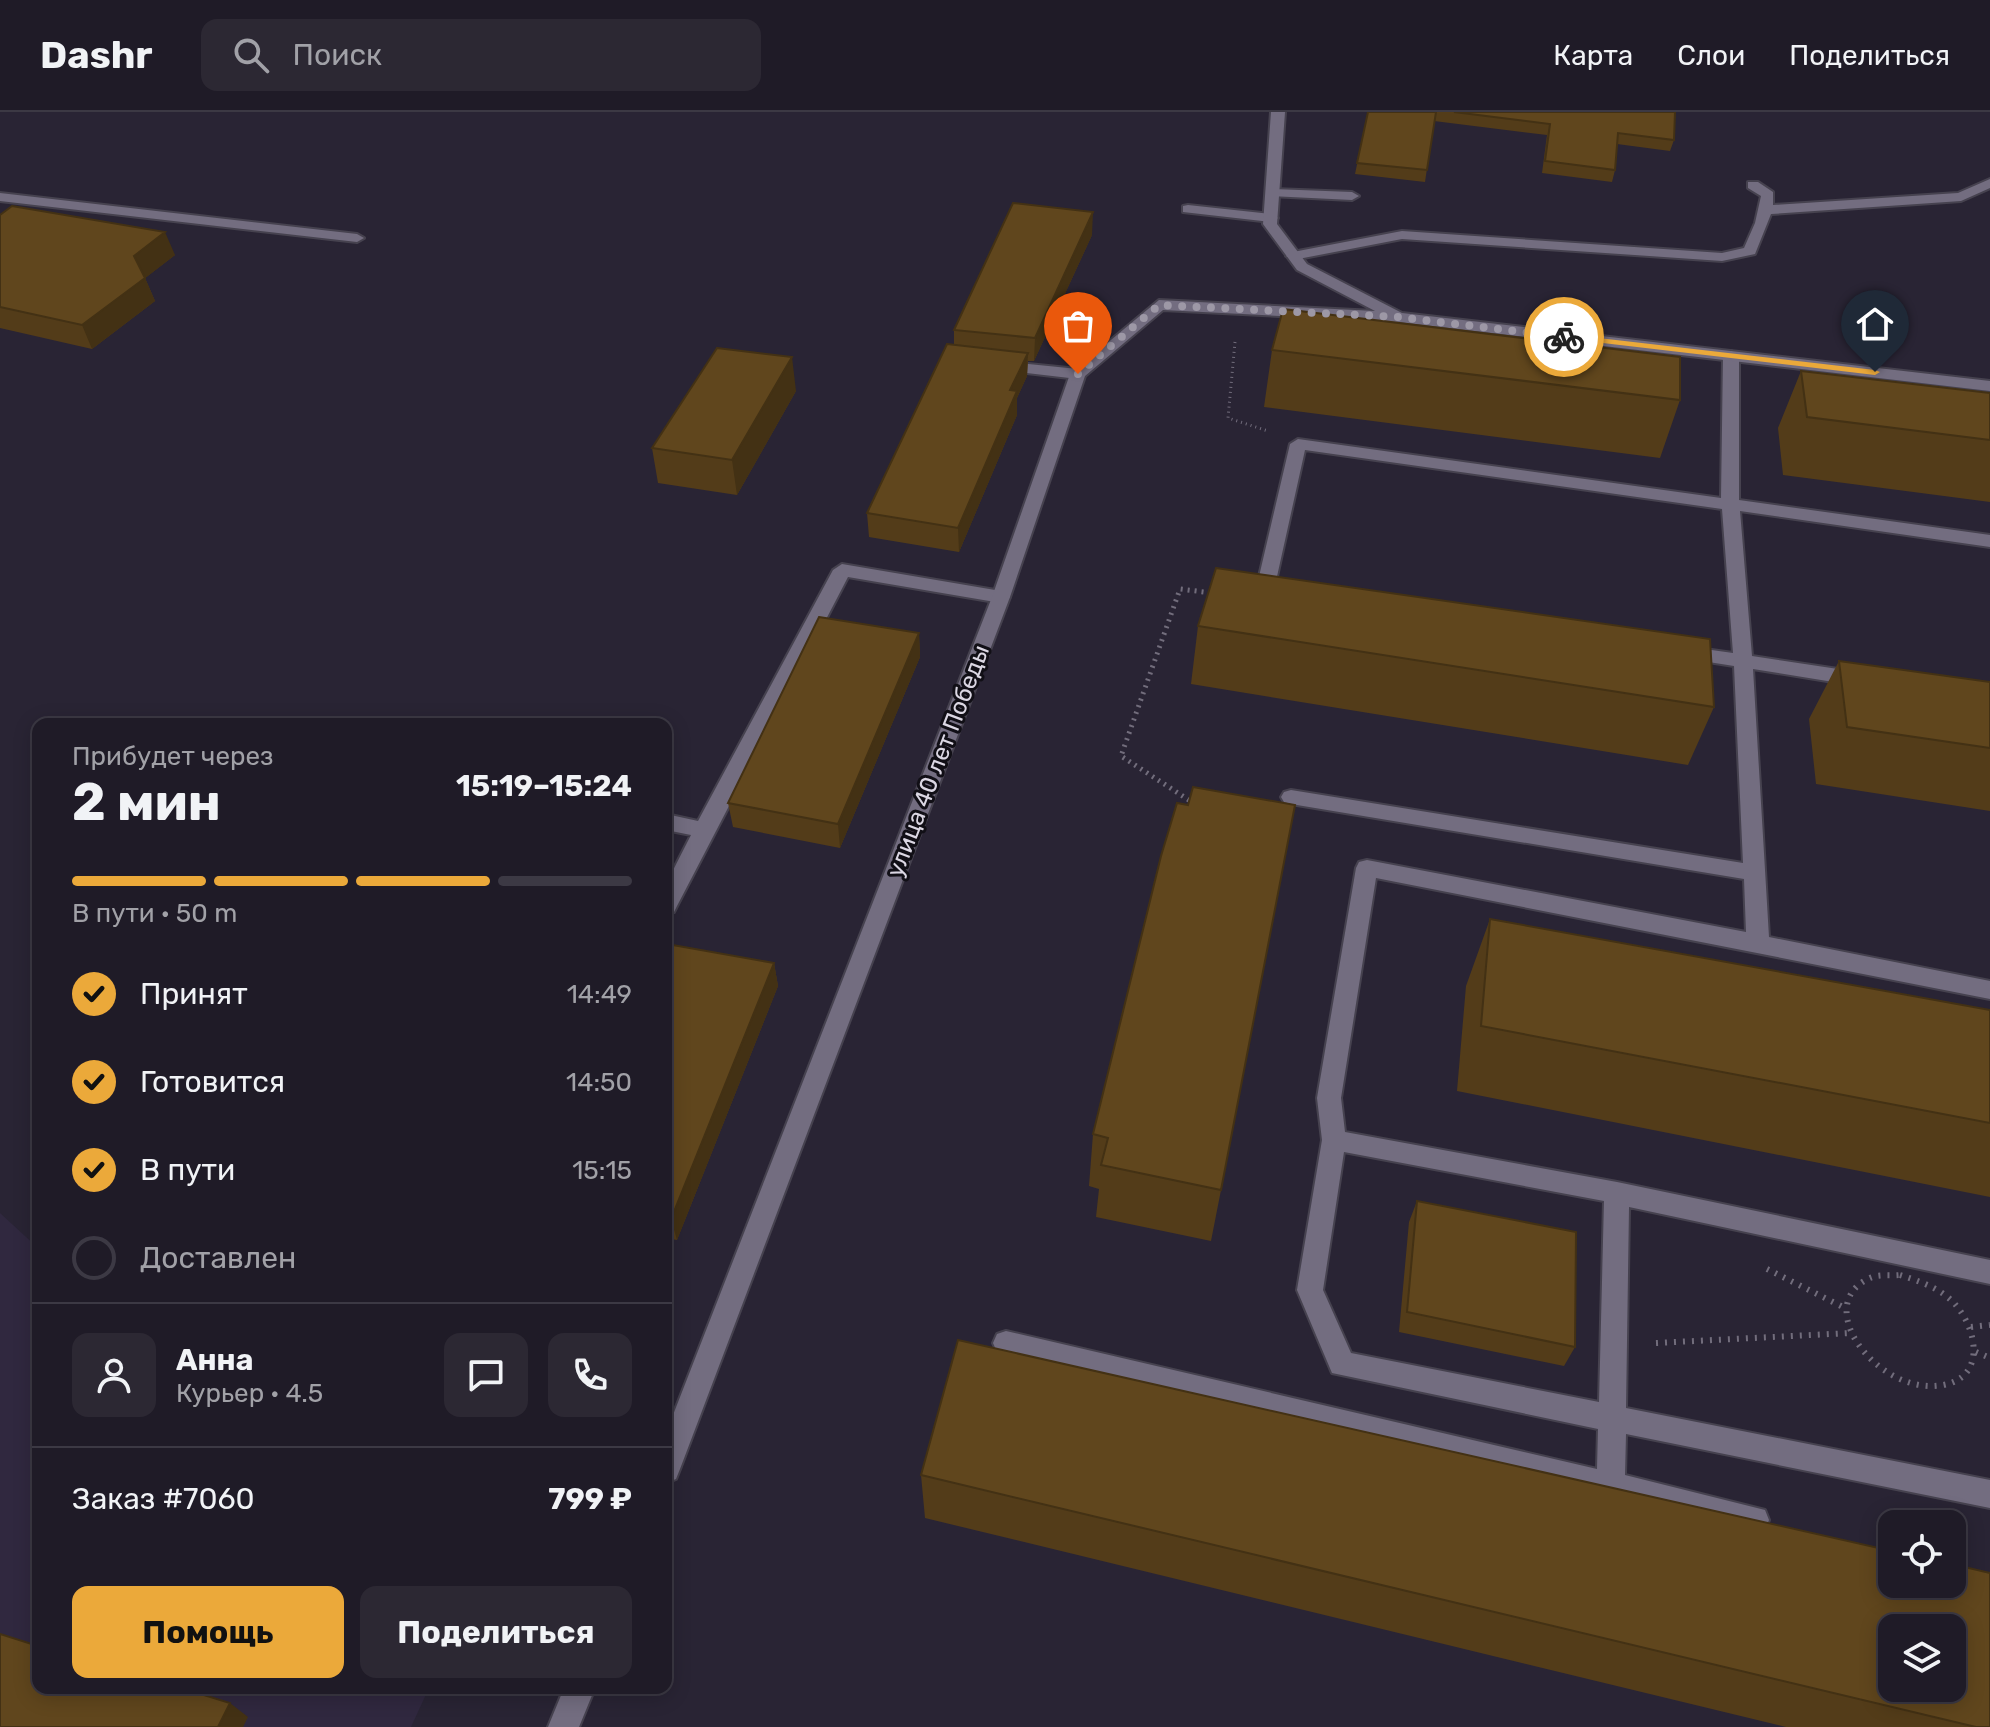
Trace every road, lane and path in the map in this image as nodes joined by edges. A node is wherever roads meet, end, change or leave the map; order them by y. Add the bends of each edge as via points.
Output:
1 (1278, 112) edge
2 (1990, 183) edge
3 (1753, 185) dead end
4 (1273, 193) junction
5 (1352, 196) dead end
6 (0, 197) edge
7 (1188, 209) dead end
8 (1765, 210) junction
9 (1271, 218) junction
10 (357, 238) dead end
11 (1293, 256) junction
12 (1240, 309) junction
13 (1398, 317) junction
14 (1731, 356) junction
15 (975, 363) edge
16 (1078, 374) junction
17 (1990, 386) edge
18 (1298, 444) junction
19 (1730, 502) junction
20 (1990, 541) edge
21 (1266, 585) junction
22 (1297, 590) edge
23 (1001, 597) junction
24 (1666, 649) edge
25 (1743, 661) junction
26 (1882, 683) edge
27 (1291, 797) dead end
28 (1199, 807) edge
29 (672, 823) edge
30 (704, 830) junction
31 (1756, 873) junction
32 (672, 894) edge
33 (1758, 943) junction
34 (1990, 990) edge
35 (1334, 1140) junction
36 (1617, 1193) junction
37 (1990, 1272) edge
38 (1990, 1325) edge
39 (1971, 1327) junction
40 (1850, 1333) junction
41 (1006, 1343) dead end
42 (1614, 1345) junction
43 (1976, 1352) junction
44 (1990, 1358) edge
45 (1613, 1418) junction
46 (672, 1453) edge
47 (1611, 1486) junction
48 (1990, 1494) edge
49 (1774, 1524) edge
50 (577, 1694) edge
51 (563, 1727) edge

1 - 4 street
2 - 8 street via 1961,197
3 - 8 street via 1768,195
4 - 5 street
4 - 9 street
6 - 10 street
7 - 9 street
8 - 11 street via 1750,251 1722,257 1402,235
9 - 11 street
11 - 13 street via 1302,267
12 - 13 street
12 - 16 street via 1159,305
12 - 18 path via 1228,418
13 - 14 street
14 - 17 street
14 - 19 street
15 - 16 street
16 - 23 street, улица 40 лет Победы
18 - 19 street
18 - 21 street
19 - 20 street
19 - 25 street
21 - 22 street
21 - 28 path via 1223,594 1180,589 1121,756
23 - 30 street via 842,570
23 - 46 street, улица 40 лет Победы
24 - 25 street
25 - 26 street
25 - 31 street
27 - 31 street
29 - 30 street
30 - 32 street
31 - 33 street
33 - 34 street
33 - 35 street via 1367,868 1329,1098
35 - 36 street
35 - 45 street via 1310,1290 1342,1364
36 - 37 street
36 - 42 street
38 - 39 path
39 - 40 path via 1953,1303 1928,1284 1900,1275 1873,1276 1854,1288 1845,1308
39 - 43 path
40 - 42 path
40 - 43 path via 1866,1358 1891,1378 1922,1388 1949,1386 1969,1374
41 - 47 street
42 - 45 street
43 - 44 path
45 - 47 street
45 - 48 street
47 - 49 street
50 - 51 street

